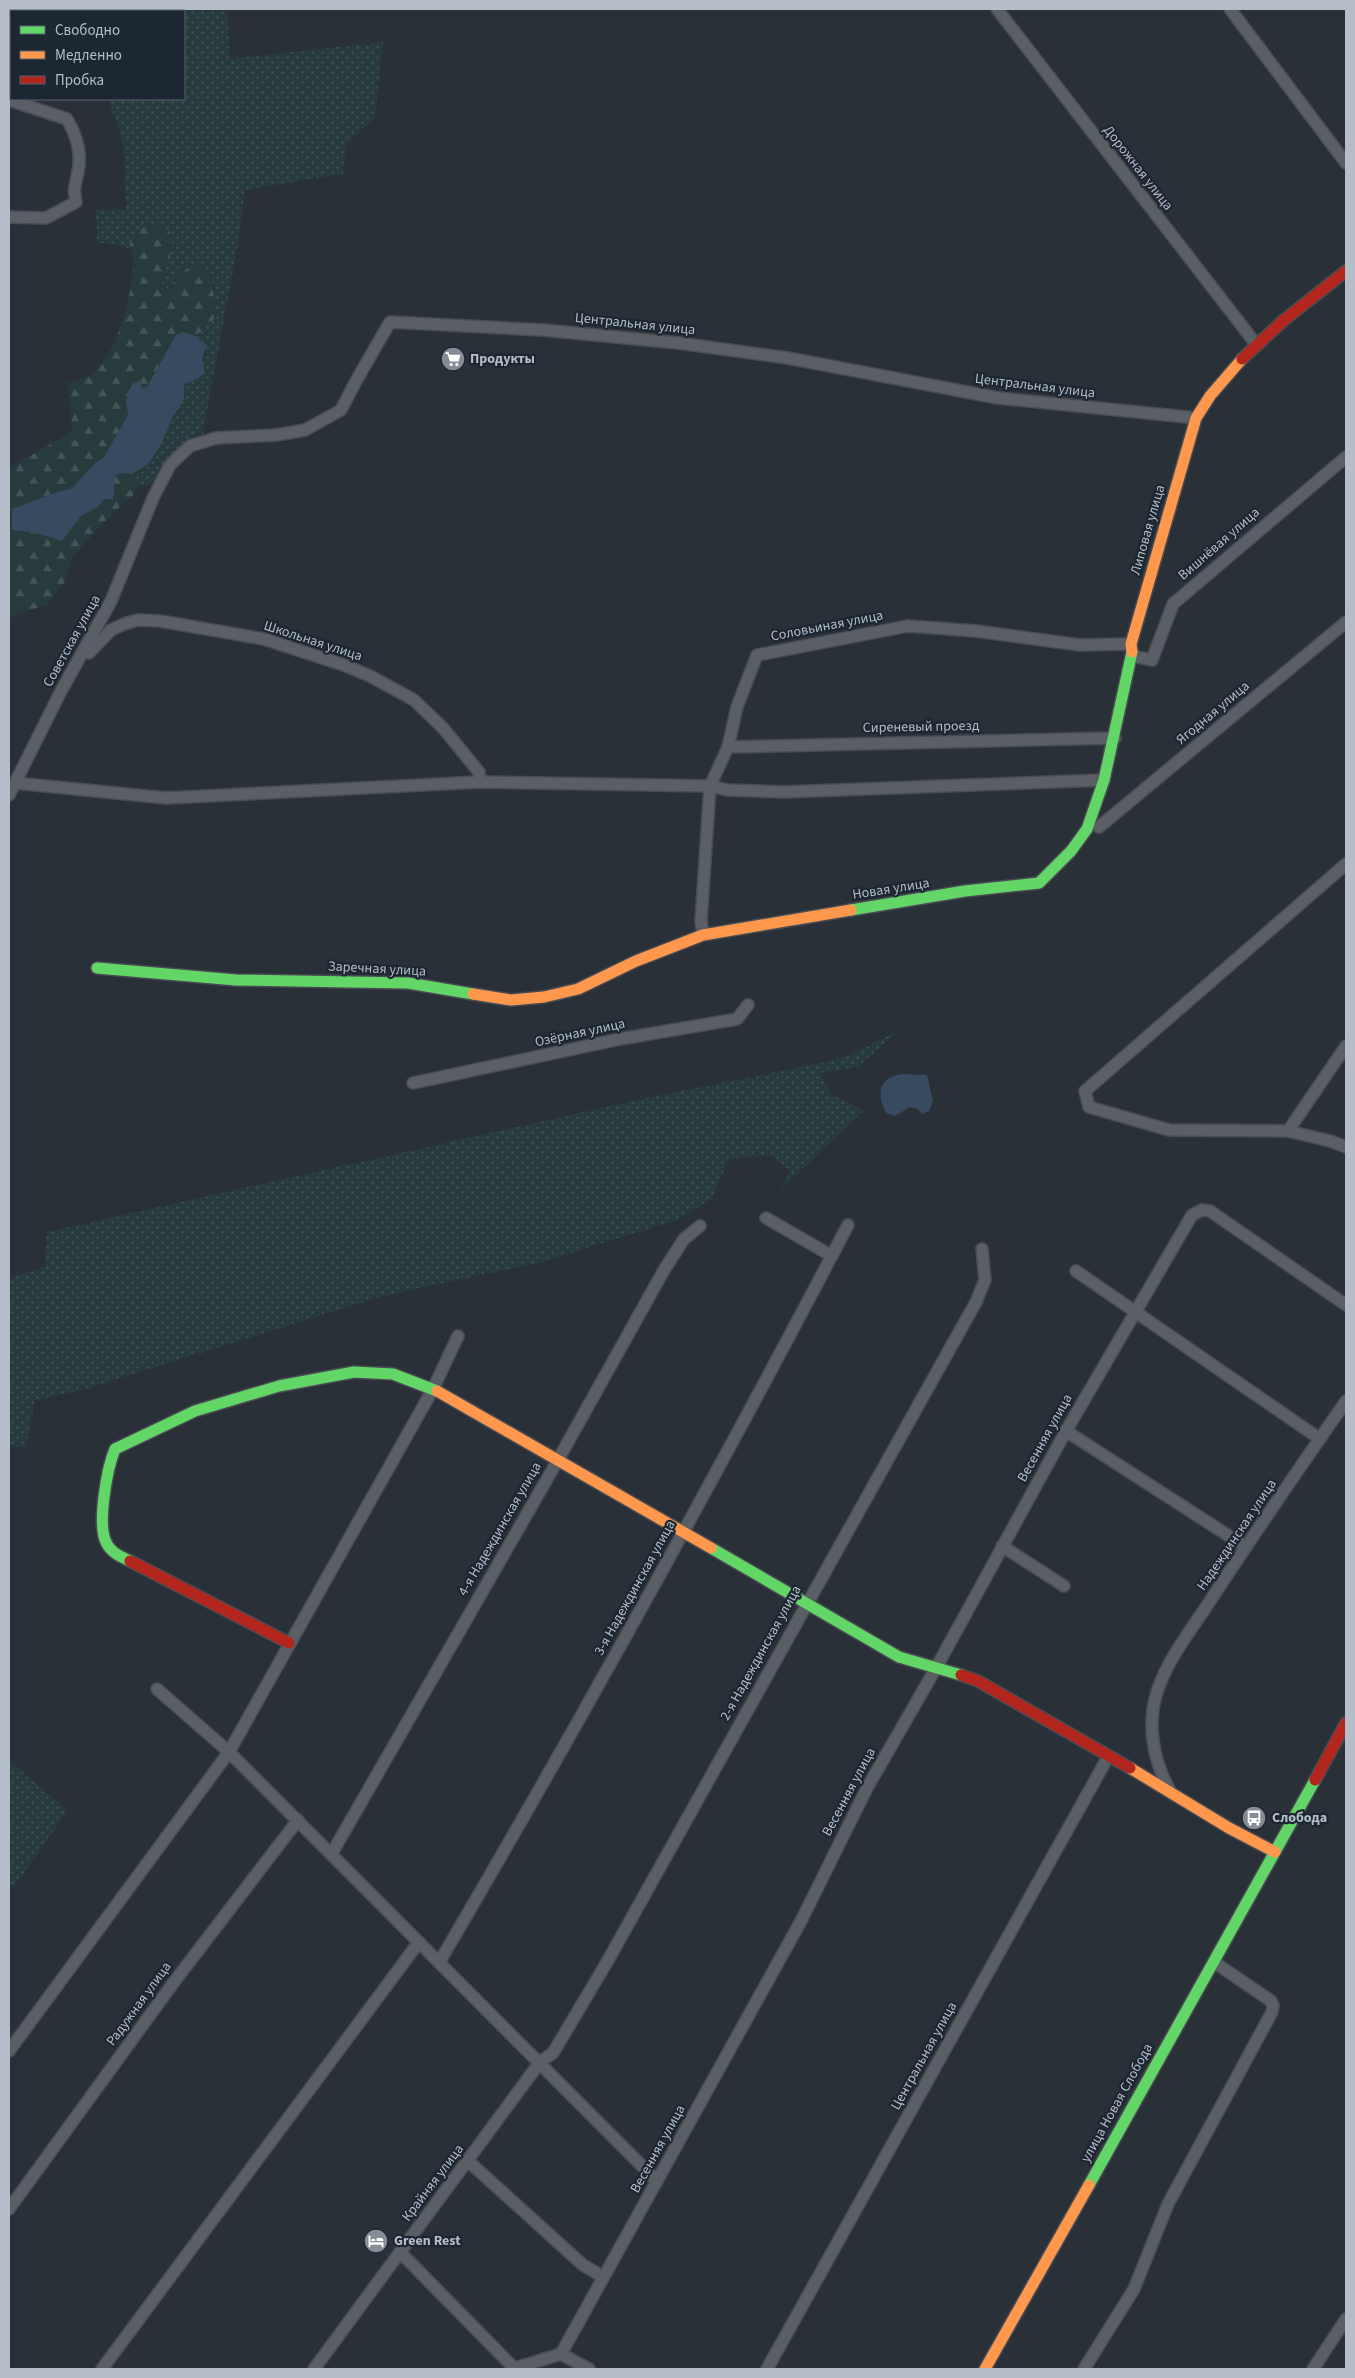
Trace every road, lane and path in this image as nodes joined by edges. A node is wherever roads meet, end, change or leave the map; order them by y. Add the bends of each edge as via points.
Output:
1 (997, 9) edge
2 (1230, 9) edge
3 (9, 100) edge
4 (1346, 163) edge
5 (9, 217) edge
6 (1346, 271) edge
7 (1256, 344) junction
8 (1196, 418) junction
9 (1346, 457) edge
10 (153, 498) joint
11 (1346, 622) edge
12 (1131, 644) junction
13 (1132, 656) junction
14 (61, 692) junction
15 (1115, 738) junction
16 (728, 747) junction
17 (1104, 780) junction
18 (480, 782) junction
19 (15, 783) junction
20 (710, 786) junction
21 (9, 795) edge
22 (1099, 827) dead end
23 (1072, 851) joint
24 (1346, 864) edge
25 (703, 935) junction
26 (97, 968) dead end
27 (748, 1005) dead end
28 (1346, 1046) edge
29 (413, 1083) dead end
30 (1288, 1131) junction
31 (1346, 1147) edge
32 (766, 1218) dead end
33 (848, 1225) dead end
34 (700, 1226) dead end
35 (982, 1249) dead end
36 (832, 1256) junction
37 (1076, 1271) dead end
38 (1346, 1305) edge
39 (1136, 1311) junction
40 (458, 1336) dead end
41 (433, 1389) junction
42 (1346, 1401) edge
43 (1066, 1431) junction
44 (1320, 1439) junction
45 (558, 1460) junction
46 (683, 1533) junction
47 (1002, 1546) junction
48 (1246, 1547) junction
49 (1064, 1586) dead end
50 (807, 1603) junction
51 (289, 1644) junction
52 (936, 1668) junction
53 (157, 1689) dead end
54 (1346, 1724) edge
55 (229, 1752) junction
56 (1108, 1757) junction
57 (1170, 1791) junction
58 (298, 1820) junction
59 (1275, 1852) junction
60 (332, 1853) junction
61 (419, 1942) junction
62 (440, 1961) junction
63 (1214, 1962) junction
64 (9, 2051) edge
65 (540, 2062) junction
66 (468, 2161) junction
67 (657, 2181) junction
68 (9, 2209) edge
69 (400, 2252) junction
70 (603, 2277) junction
71 (1346, 2320) edge
72 (561, 2354) junction
73 (102, 2369) edge
74 (314, 2369) edge
75 (513, 2369) edge
76 (589, 2369) edge
77 (766, 2369) edge
78 (985, 2369) edge
79 (1084, 2369) edge
80 (1313, 2369) edge

1 - 7 street, Дорожная улица
2 - 4 street
3 - 5 street via 67,119 76,134 80,154 73,186 76,202 46,218
6 - 7 street, Липовая улица
7 - 8 street, Липовая улица via 1210,393
8 - 10 street, Центральная улица via 998,398 788,358 678,343 543,330 390,322 341,410 305,430 216,438 190,446 170,465
8 - 12 street, Липовая улица
9 - 13 street, Вишнёвая улица via 1173,604 1152,660
10 - 14 street, Советская улица via 111,601
11 - 22 street, Ягодная улица
12 - 13 street, Липовая улица
12 - 16 street, Соловьиная улица via 1080,645 908,626 757,655
13 - 15 street, Липовая улица
14 - 18 street, Школьная улица via 96,643 111,630 131,622 160,621 264,639 344,665 414,700 443,728 479,772
14 - 19 street, Советская улица
15 - 16 street, Сиреневый проезд
15 - 17 street, Липовая улица
16 - 20 street, Соловьиная улица
17 - 20 street via 784,792 728,790
17 - 23 street, Липовая улица via 1087,829
18 - 19 street via 166,798
18 - 20 street
19 - 21 street, Советская улица
20 - 25 street, Соловьиная улица
23 - 25 street, Новая улица via 1039,882 965,891
24 - 30 street via 1084,1091 1089,1107 1169,1130
25 - 26 street, Заречная улица via 636,961 578,990 512,1000 408,983 236,980
27 - 29 street, Озёрная улица via 737,1018
28 - 30 street
30 - 31 street
32 - 36 street
33 - 36 street, 3-я Надеждинская улица
34 - 45 street, 4-я Надеждинская улица via 684,1239 664,1270
35 - 50 street, 2-я Надеждинская улица via 985,1280 976,1302
36 - 46 street, 3-я Надеждинская улица
37 - 39 street
38 - 39 street, Весенняя улица via 1210,1211 1202,1210 1192,1215
39 - 43 street, Весенняя улица
39 - 44 street
40 - 41 street
41 - 45 street
41 - 51 street
41 - 51 street via 393,1374 354,1372 279,1386 212,1405 115,1449 108,1466 102,1529 106,1543 116,1554
42 - 44 street, Надеждинская улица
43 - 47 street, Весенняя улица
43 - 48 street
44 - 48 street, Надеждинская улица
45 - 46 street
45 - 60 street, 4-я Надеждинская улица
46 - 50 street
46 - 62 street, 3-я Надеждинская улица
47 - 49 street
47 - 52 street, Весенняя улица
48 - 57 street, Надеждинская улица via 1168,1667 1157,1690 1153,1717 1154,1752
50 - 52 street via 899,1657
50 - 65 street, 2-я Надеждинская улица via 607,1962 552,2053
51 - 55 street
52 - 56 street via 978,1681
52 - 67 street, Весенняя улица via 867,1788 801,1921
53 - 55 street
54 - 59 street, улица Новая Слобода
55 - 58 street
55 - 64 street
56 - 57 street
56 - 77 street, Центральная улица
57 - 59 street
58 - 60 street
58 - 68 street, Радужная улица via 174,1982
59 - 63 street, улица Новая Слобода
60 - 61 street
61 - 62 street
61 - 73 street
62 - 65 street
63 - 78 street, улица Новая Слобода
63 - 79 street via 1271,2001 1272,2012 1168,2204 1134,2289
65 - 66 street, Крайняя улица
65 - 67 street
66 - 69 street, Крайняя улица
66 - 70 street via 583,2265
67 - 70 street, Весенняя улица
69 - 74 street, Крайняя улица
69 - 75 street
70 - 72 street, Весенняя улица
71 - 80 street
72 - 75 street
72 - 76 street

